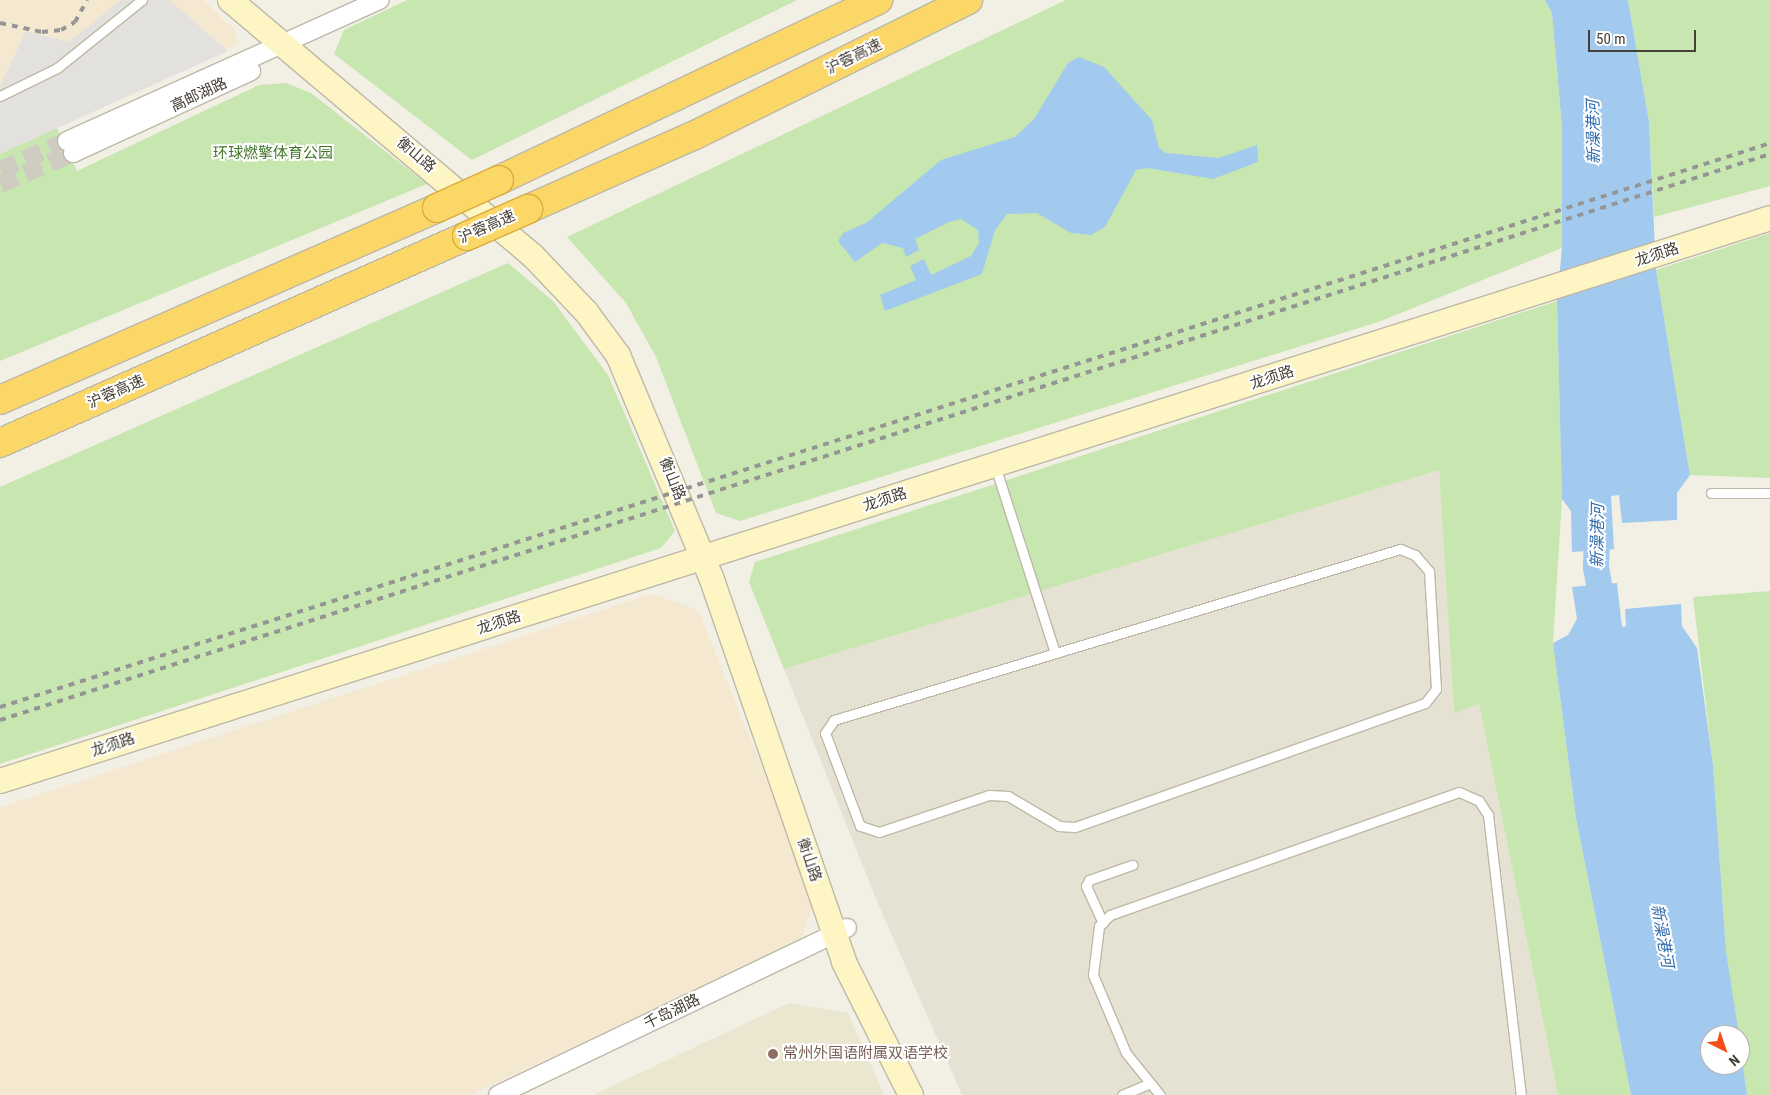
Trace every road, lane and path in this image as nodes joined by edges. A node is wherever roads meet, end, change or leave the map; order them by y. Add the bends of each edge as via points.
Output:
1 (142, 0) edge
2 (230, 0) edge
3 (254, 0) edge
4 (380, 0) edge
5 (878, 0) edge
6 (968, 0) edge
7 (299, 41) junction
8 (0, 96) edge
9 (70, 147) tunnel mouth
10 (1770, 218) edge
11 (0, 400) edge
12 (0, 443) edge
13 (995, 466) junction
14 (1711, 493) dead end
15 (1770, 493) edge
16 (709, 556) junction
17 (1055, 653) junction
18 (0, 781) edge
19 (1132, 865) dead end
20 (1103, 923) junction
21 (840, 931) junction
22 (1148, 1084) junction
23 (498, 1095) edge
24 (911, 1095) edge
25 (926, 1095) edge
26 (1122, 1095) edge
27 (1160, 1095) edge
28 (1521, 1095) edge

1 - 8 lane via 58,68
2 - 7 street, 衡山路
3 - 7 street, 衡山路
4 - 7 street, 高邮湖路
5 - 11 highway, bridge via 499,180
6 - 12 highway, 沪蓉高速, bridge via 693,136
7 - 9 street, 高邮湖路
7 - 16 street, 衡山路 via 534,256 587,313 625,371
10 - 13 street, 龙须路
13 - 16 street, 龙须路
13 - 17 lane
14 - 15 lane
16 - 18 street, 龙须路
16 - 21 street, 衡山路
17 - 17 lane via 1400,549 1415,555 1429,571 1436,689 1425,703 1074,827 1059,826 1008,796 989,795 879,832 860,826 825,733 834,720
19 - 20 lane via 1089,880 1086,886
20 - 22 lane via 1093,975 1126,1052
20 - 28 lane via 1110,915 1459,792 1479,801 1488,815
21 - 23 street, 千岛湖路
21 - 24 street, 衡山路
21 - 25 street, 衡山路
22 - 26 lane
22 - 27 lane

